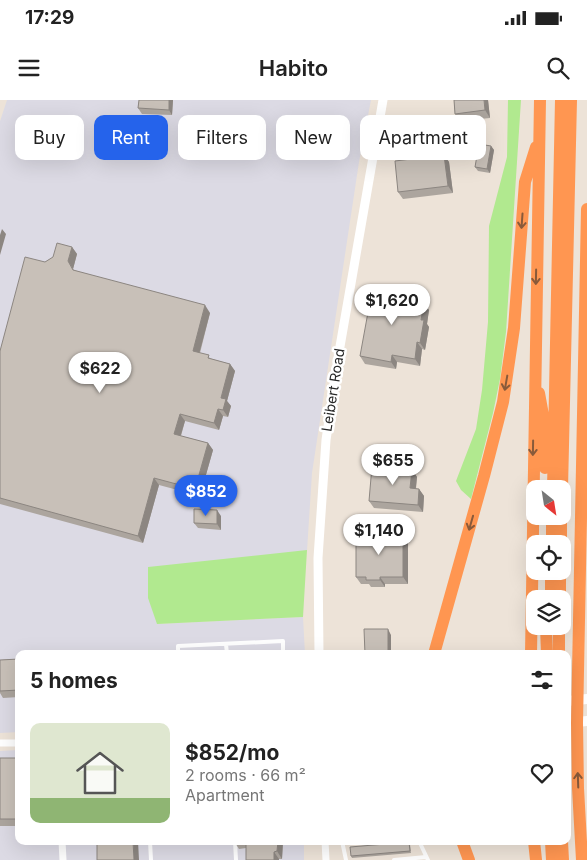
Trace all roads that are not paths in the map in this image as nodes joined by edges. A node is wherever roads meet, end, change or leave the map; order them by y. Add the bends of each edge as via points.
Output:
1 (383, 100) edge
2 (540, 100) edge
3 (561, 100) edge
4 (571, 100) edge
5 (539, 140) junction
6 (587, 208) edge
7 (534, 374) junction
8 (545, 480) edge
9 (553, 480) edge
10 (562, 480) edge
11 (549, 635) edge
12 (556, 635) edge
13 (226, 644) junction
14 (178, 650) edge
15 (227, 650) edge
16 (283, 650) edge
17 (319, 650) edge
18 (435, 650) edge
19 (531, 650) edge
20 (551, 650) edge
21 (552, 650) edge
22 (587, 699) edge
23 (571, 701) edge
24 (587, 721) edge
25 (571, 723) edge
26 (15, 742) edge
27 (0, 743) edge
28 (62, 845) edge
29 (150, 845) edge
30 (235, 845) edge
31 (326, 845) edge
32 (343, 845) edge
33 (421, 845) edge
34 (463, 845) edge
35 (534, 845) edge
36 (551, 845) edge
37 (562, 845) edge
38 (427, 859) edge
39 (63, 860) edge
40 (151, 860) edge
41 (236, 860) edge
42 (326, 860) edge
43 (346, 860) edge
44 (394, 860) edge
45 (469, 860) edge
46 (536, 860) edge
47 (552, 860) edge
48 (563, 860) edge
49 (581, 860) edge

1 - 17 street, Leibert Road via 326,440 318,558
2 - 5 highway
3 - 9 highway
4 - 10 highway
5 -> 7 highway
5 -> 18 highway via 524,182 514,328 503,402
49 -> 6 highway via 577,713
7 - 8 highway via 544,417
7 -> 19 highway
11 - 20 highway
12 - 21 highway
13 - 14 lane via 178,646
13 - 15 lane
13 - 16 lane via 282,642
22 - 23 main road
24 - 25 main road
26 - 27 street
28 - 39 street
29 - 40 lane
30 - 41 lane
31 - 42 street
32 - 43 lane
33 - 38 lane
34 - 45 highway
35 - 46 highway
36 - 47 highway
37 - 48 highway
38 - 44 lane

